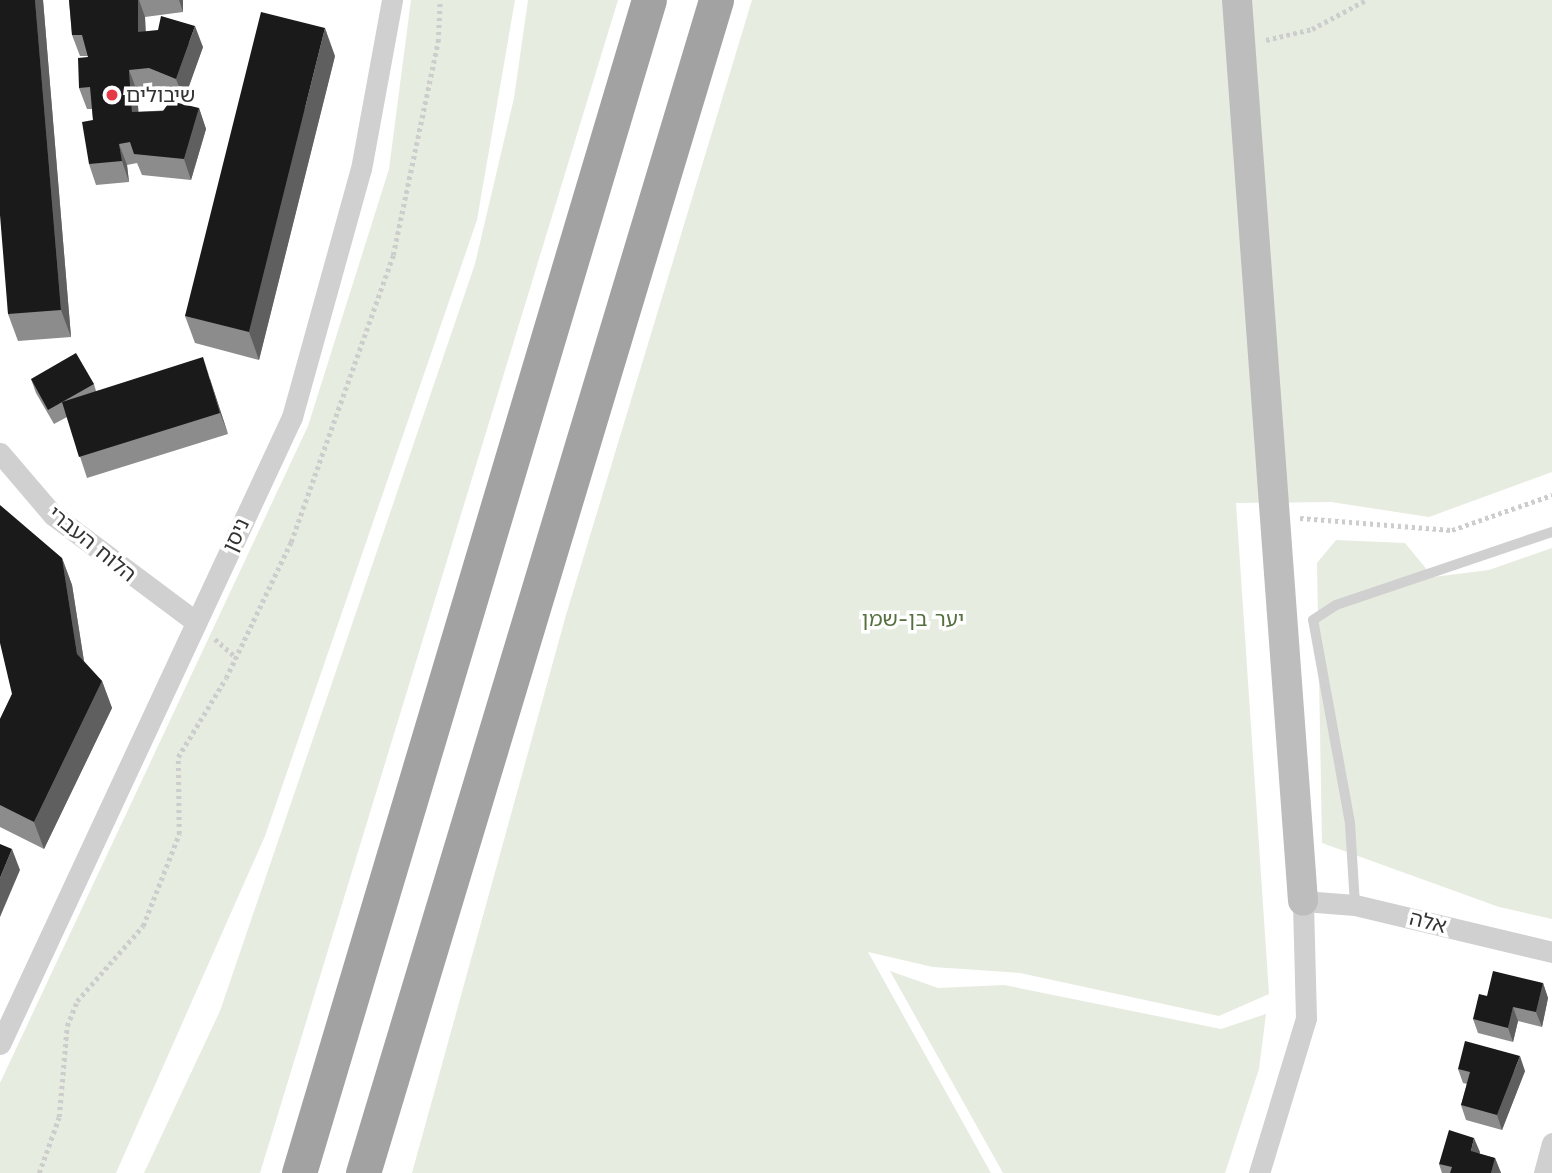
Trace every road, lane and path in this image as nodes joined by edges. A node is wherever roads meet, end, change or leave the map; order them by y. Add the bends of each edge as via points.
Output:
1 (392, 0) edge
2 (440, 0) edge
3 (649, 0) edge
4 (716, 0) edge
5 (1237, 0) edge
6 (1366, 0) edge
7 (1241, 46) junction
8 (0, 453) edge
9 (1552, 495) edge
10 (1274, 516) junction
11 (1552, 533) edge
12 (196, 622) junction
13 (1303, 901) junction
14 (1355, 905) junction
15 (1552, 952) edge
16 (0, 1044) edge
17 (1552, 1143) edge
18 (39, 1173) edge
19 (299, 1173) edge
20 (363, 1173) edge
21 (1259, 1173) edge
22 (1544, 1173) edge

1 - 12 street, ניסן via 361,169 292,417
2 - 18 path via 438,42 393,255 290,542 226,678 178,757 179,834 143,926 78,1001 67,1026 59,1117
3 - 19 highway
4 - 20 highway
5 - 7 main road
6 - 7 path via 1312,29
7 - 10 main road
8 - 12 street, הלוח העברי via 53,515
9 - 10 path via 1452,530
10 - 13 main road
11 - 14 lane via 1471,565 1348,600 1313,620 1350,823
12 - 16 street, ניסן
13 - 14 street, אלה
13 - 21 street via 1306,1018
14 - 15 street, אלה
17 - 22 street

